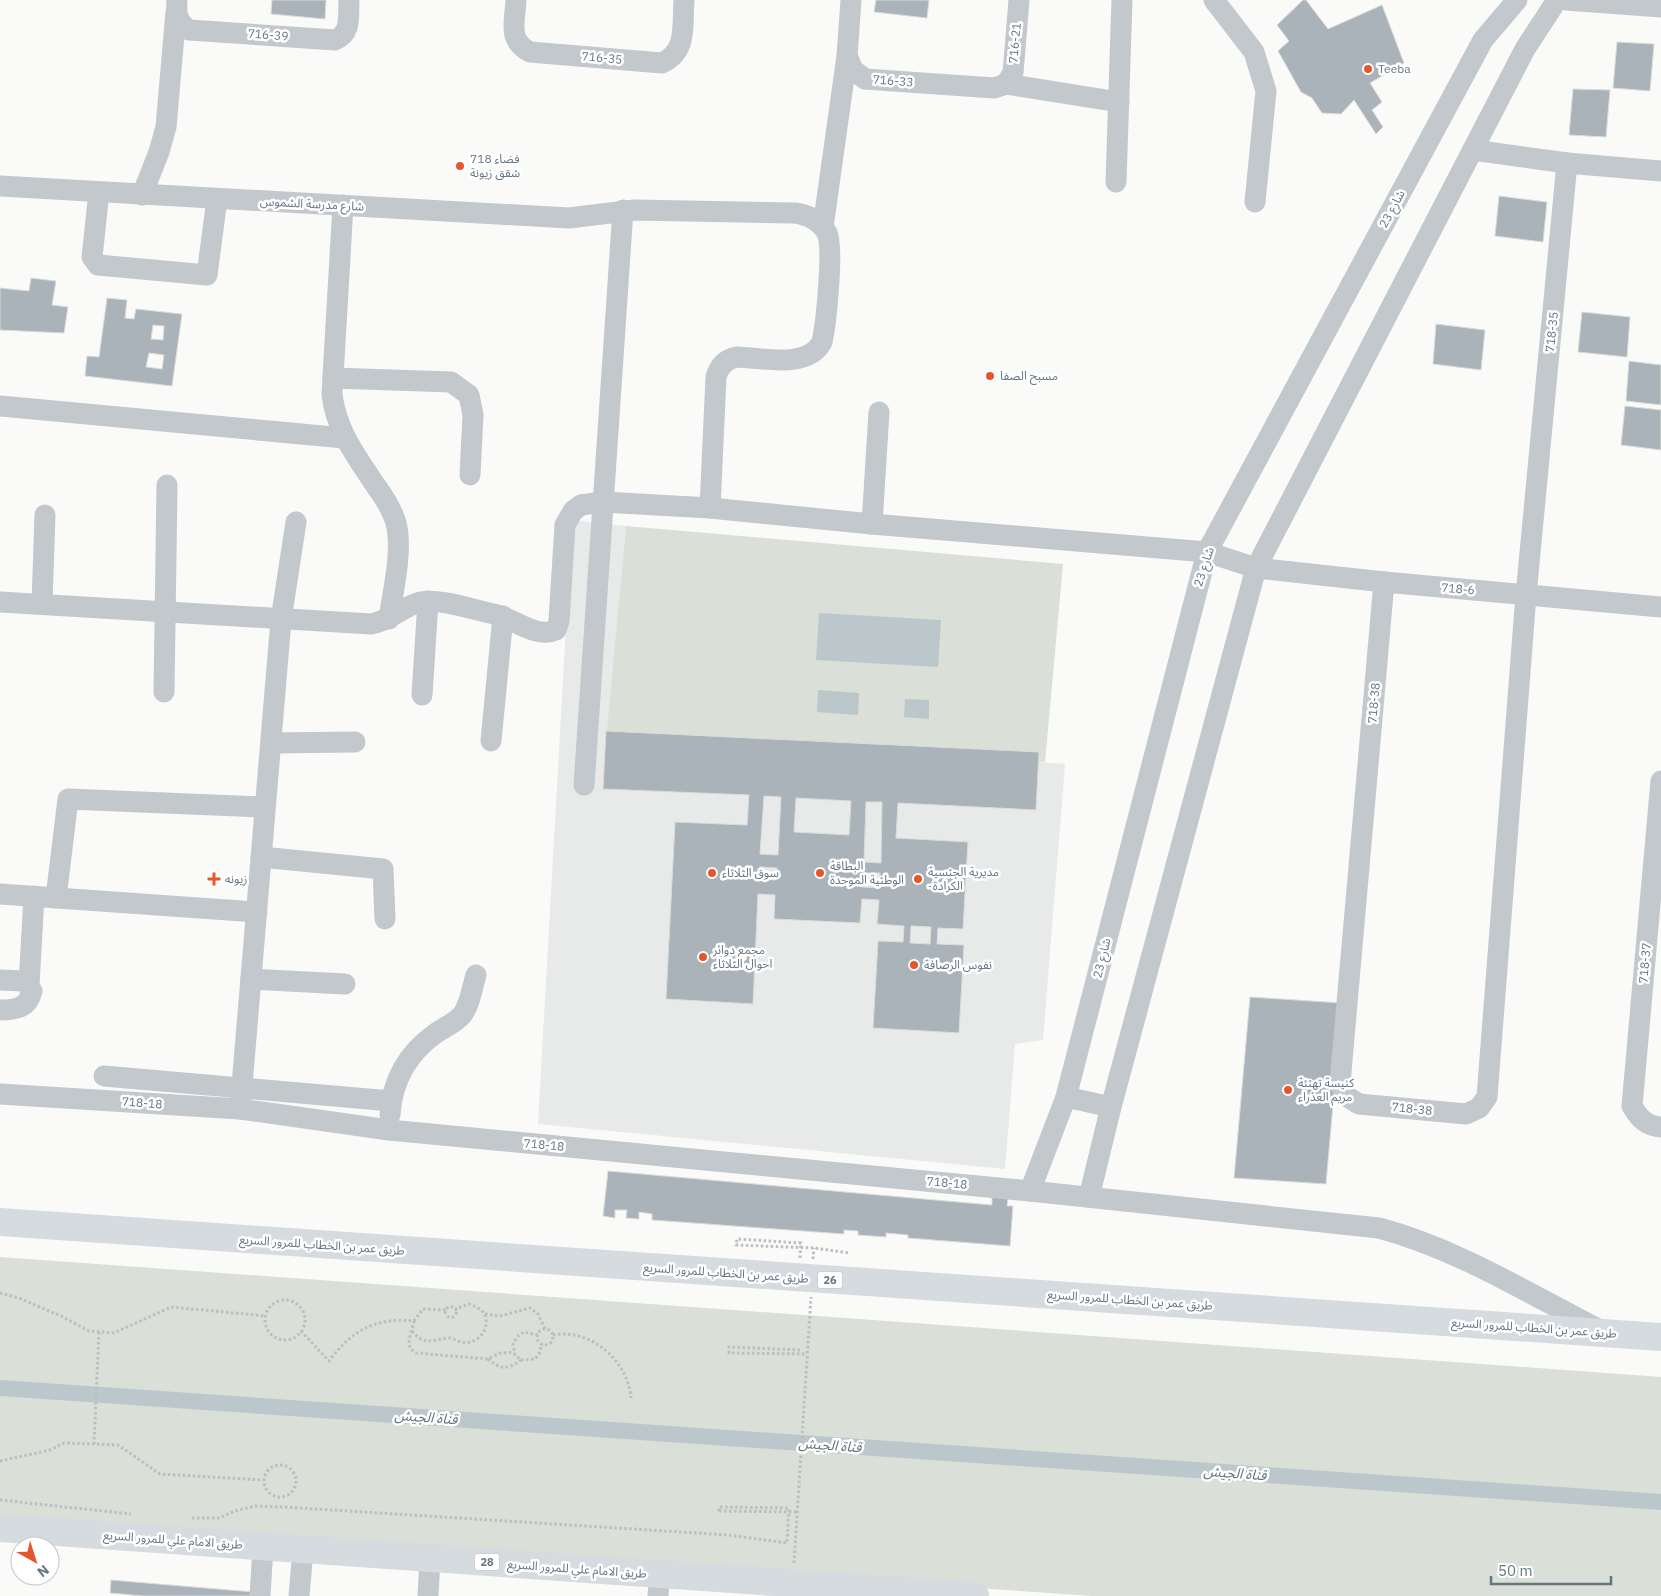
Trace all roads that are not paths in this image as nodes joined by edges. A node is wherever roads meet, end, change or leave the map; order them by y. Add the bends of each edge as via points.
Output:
1 (349, 0) edge
2 (516, 0) edge
3 (684, 0) edge
4 (851, 0) edge
5 (1019, 0) edge
6 (1122, 0) edge
7 (1214, 0) edge
8 (1517, 0) edge
9 (1557, 0) edge
10 (1566, 0) edge
11 (176, 6) edge
12 (1661, 7) edge
13 (847, 56) junction
14 (1006, 84) junction
15 (1119, 102) junction
16 (1472, 150) junction
17 (1567, 163) junction
18 (1661, 171) edge
19 (1116, 182) dead end
20 (0, 186) edge
21 (99, 192) junction
22 (142, 195) junction
23 (217, 199) junction
24 (1255, 202) dead end
25 (343, 206) junction
26 (623, 210) junction
27 (823, 227) junction
28 (333, 378) junction
29 (0, 406) edge
30 (879, 412) dead end
31 (344, 438) junction
32 (470, 475) dead end
33 (167, 485) dead end
34 (603, 502) junction
35 (710, 508) junction
36 (45, 515) dead end
37 (296, 522) dead end
38 (872, 524) junction
39 (1207, 552) junction
40 (1256, 568) junction
41 (1384, 582) junction
42 (1526, 595) junction
43 (428, 601) junction
44 (0, 602) edge
45 (42, 604) junction
46 (1661, 607) edge
47 (164, 612) junction
48 (503, 616) junction
49 (389, 619) junction
50 (281, 620) junction
51 (164, 692) dead end
52 (422, 695) dead end
53 (491, 741) dead end
54 (355, 742) dead end
55 (271, 743) junction
56 (1661, 781) edge
57 (584, 785) dead end
58 (265, 806) junction
59 (261, 857) junction
60 (0, 894) edge
61 (34, 896) junction
62 (56, 898) junction
63 (257, 912) junction
64 (385, 919) dead end
65 (476, 975) dead end
66 (251, 979) junction
67 (0, 980) edge
68 (345, 984) dead end
69 (29, 985) junction
70 (0, 1010) edge
71 (104, 1076) dead end
72 (242, 1087) junction
73 (0, 1094) edge
74 (1066, 1097) junction
75 (391, 1100) junction
76 (1111, 1107) junction
77 (240, 1109) junction
78 (1661, 1127) edge
79 (390, 1130) junction
80 (1030, 1191) junction
81 (1089, 1197) junction
82 (0, 1222) edge
83 (1607, 1333) junction
84 (1661, 1337) edge
85 (0, 1528) edge
86 (263, 1547) junction
87 (303, 1550) junction
88 (430, 1558) junction
89 (659, 1585) edge
90 (260, 1596) edge
91 (299, 1596) edge
92 (428, 1596) edge
93 (975, 1596) edge

1 - 11 street, 716-39 via 348,28 343,37 335,40 189,30 180,24
2 - 3 street, 716-35 via 514,36 519,46 530,52 662,63 675,57 681,45
4 - 13 street
5 - 14 street, 716-21 via 1013,73
6 - 15 street
7 - 24 street via 1254,52 1266,91
8 - 39 street, شارع 23 via 1484,40
9 - 16 street via 1525,49
10 - 12 street
11 - 22 street via 166,128
13 - 14 street, 716-33 via 853,70 865,80 994,88
13 - 27 street
14 - 15 street, 716-33
15 - 19 street
16 - 17 street
16 - 40 street
17 - 18 street
17 - 42 street, 718-35
20 - 21 street, شارع مدرسة الشموس
21 - 22 street, شارع مدرسة الشموس
21 - 23 street via 92,257 98,265 208,275
22 - 23 street, شارع مدرسة الشموس
23 - 25 street, شارع مدرسة الشموس
25 - 26 street, شارع مدرسة الشموس via 569,218
25 - 28 street
26 - 27 street, شارع مدرسة الشموس via 795,213 810,217
26 - 34 street
27 - 35 street via 830,249 823,336 819,348 810,356 797,360 732,358 723,363 718,372
28 - 31 street via 334,409
28 - 32 street via 452,382 468,395 474,415
29 - 31 street
30 - 38 street
31 - 49 street via 387,502 396,523 398,547
33 - 47 street
34 - 35 street, 718-6
34 - 48 street, 718-6 via 581,505 565,525 556,630 549,633 533,630
34 - 57 street
35 - 38 street, 718-6
36 - 45 street
37 - 50 street
38 - 39 street, 718-6
39 - 40 street, 718-6
39 - 74 street, شارع 23
40 - 41 street, 718-6
40 - 76 street
41 - 42 street, 718-6
41 - 42 street, 718-38 via 1340,1083 1346,1096 1359,1104 1466,1114 1479,1108 1487,1097
42 - 46 street, 718-6
43 - 48 street
43 - 49 street
43 - 52 street
44 - 45 street
45 - 47 street
47 - 50 street
47 - 51 street
48 - 53 street
49 - 50 street via 371,624
50 - 55 street
54 - 55 street
55 - 58 street
56 - 78 street, 718-37 via 1632,1106 1639,1118
58 - 59 street
58 - 62 street via 68,799
59 - 63 street
59 - 64 street via 384,870
60 - 61 street
61 - 62 street
61 - 69 street
62 - 63 street
63 - 66 street
65 - 75 street via 462,1015 435,1034 413,1056 396,1079
66 - 68 street
66 - 72 street
67 - 69 street via 24,981
69 - 70 street via 32,991 30,1000 24,1006
71 - 72 street
72 - 75 street
72 - 77 street
73 - 77 street, 718-18
74 - 76 street
74 - 80 street, شارع 23
75 - 79 street
76 - 81 street
77 - 79 street, 718-18
79 - 80 street, 718-18
80 - 81 street, 718-18
81 - 83 street, 718-18 via 1379,1228 1452,1254
82 - 83 highway, طريق عمر بن الخطاب للمرور السريع / 26
83 - 84 highway, طريق عمر بن الخطاب للمرور السريع / 26
85 - 86 highway, طريق الامام علي للمرور السريع / 28
86 - 87 highway, طريق الامام علي للمرور السريع / 28
86 - 90 street
87 - 88 highway, طريق الامام علي للمرور السريع / 28
87 - 91 street
88 - 89 highway, طريق الامام علي للمرور السريع / 28
88 - 92 street
89 - 93 highway, طريق الامام علي للمرور السريع / 28

